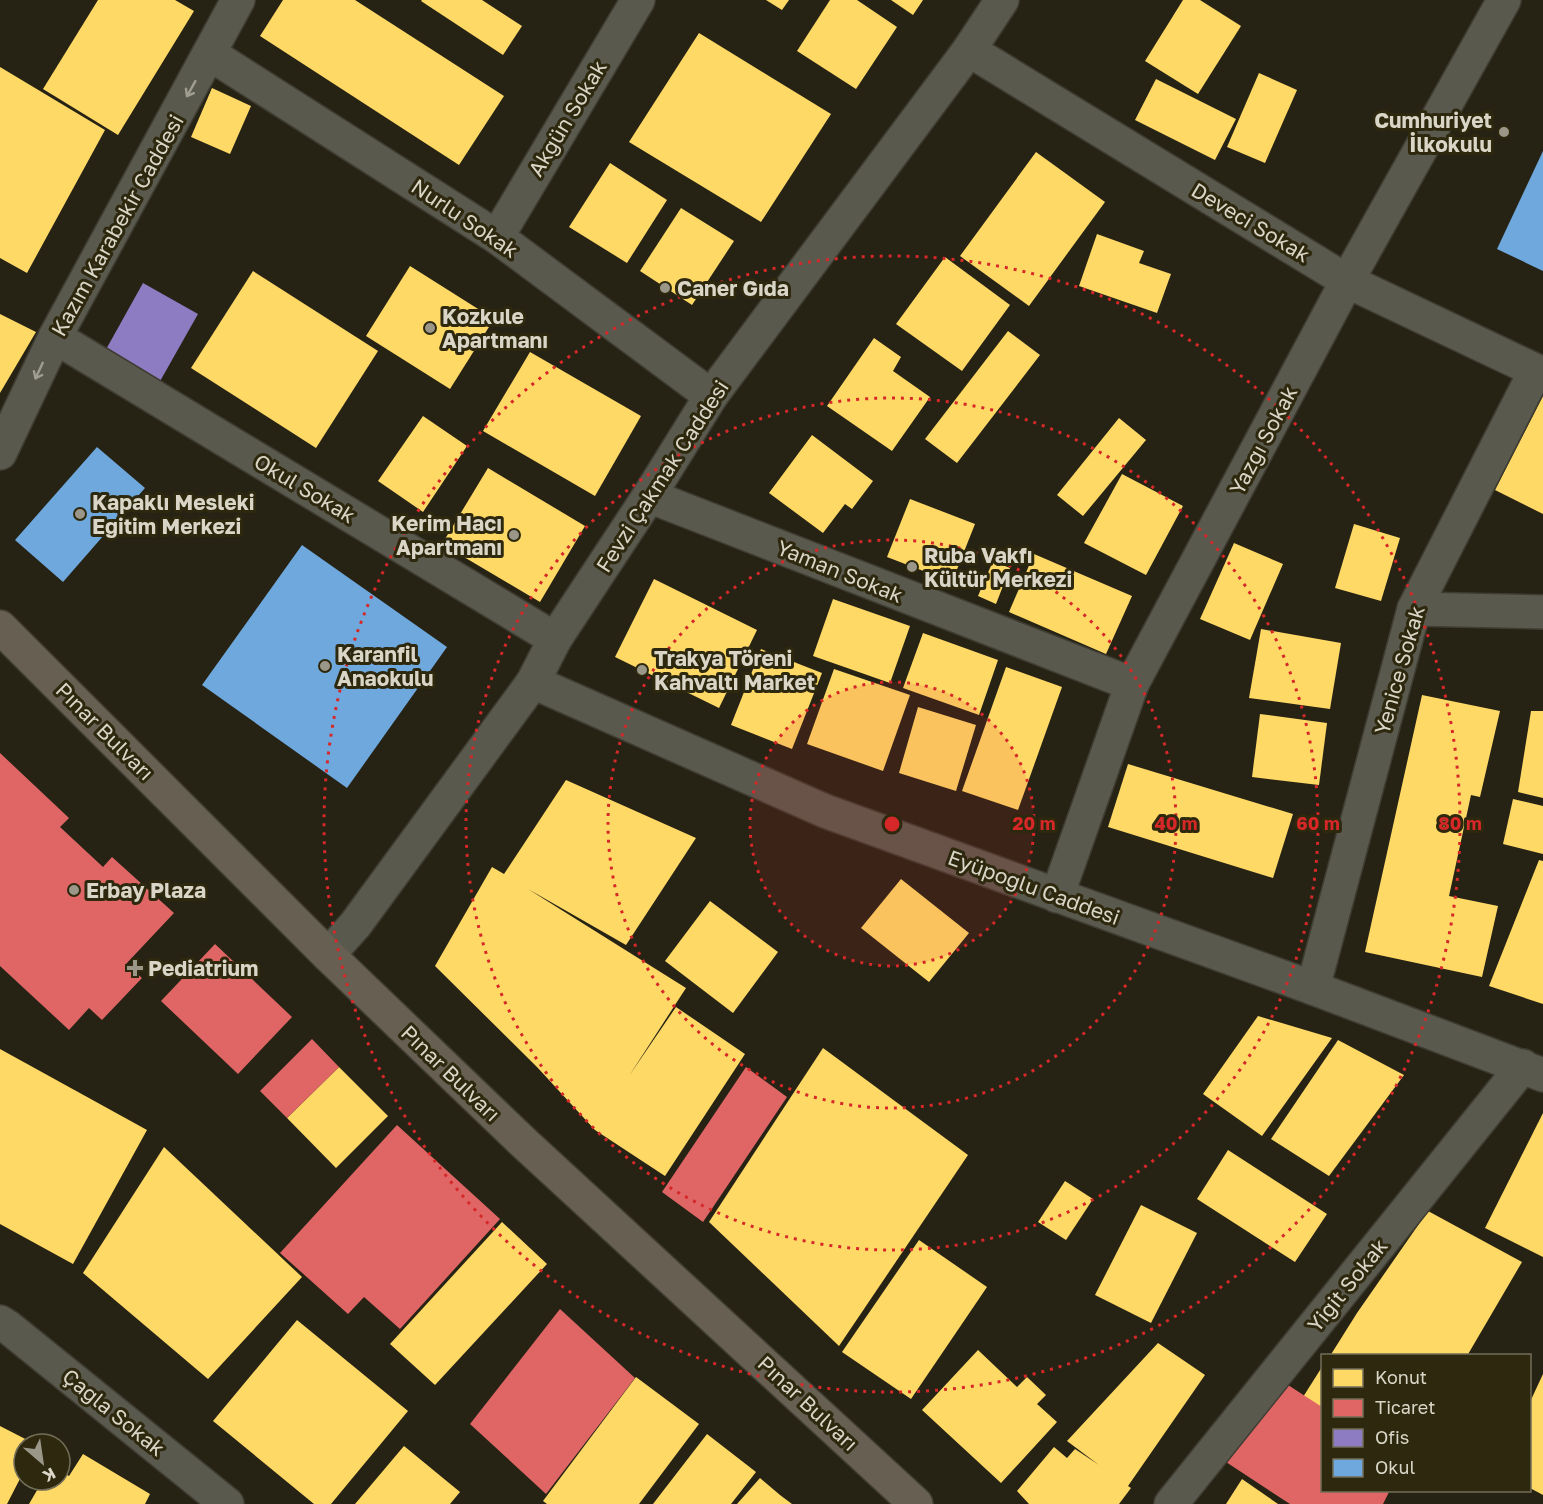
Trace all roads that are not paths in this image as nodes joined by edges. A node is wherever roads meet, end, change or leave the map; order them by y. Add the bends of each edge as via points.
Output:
1 (238, 0) edge
2 (638, 0) edge
3 (1002, 0) edge
4 (1504, 0) edge
5 (969, 50) junction
6 (210, 54) junction
7 (497, 237) junction
8 (1347, 281) junction
9 (55, 337) junction
10 (1539, 373) edge
11 (711, 396) junction
12 (0, 453) edge
13 (649, 496) junction
14 (1414, 609) junction
15 (1543, 612) edge
16 (0, 627) edge
17 (555, 639) junction
18 (533, 682) junction
19 (1132, 684) junction
20 (1057, 896) junction
21 (328, 955) junction
22 (1313, 988) junction
23 (1533, 1071) edge
24 (0, 1322) edge
25 (227, 1504) edge
26 (916, 1504) edge
27 (1171, 1504) edge

1 - 6 street, Kazım Karabekir Caddesi
2 - 7 street, Akgün Sokak
3 - 5 street, Fevzi Çakmak Caddesi
4 - 8 street, Yazgı Sokak
5 - 8 street, Deveci Sokak
5 - 11 street, Fevzi Çakmak Caddesi
6 - 7 street, Nurlu Sokak
6 -> 9 street, Kazım Karabekir Caddesi
7 - 11 street, Nurlu Sokak
8 - 10 street, Deveci Sokak
8 - 19 street, Yazgı Sokak
9 -> 12 street, Kazım Karabekir Caddesi
9 - 17 street, Okul Sokak
10 - 14 street, Yenice Sokak
11 - 13 street, Fevzi Çakmak Caddesi
13 - 17 street, Fevzi Çakmak Caddesi
13 - 19 street, Yaman Sokak
14 - 15 street
14 - 22 street, Yenice Sokak
16 - 21 main road, Pınar Bulvarı
17 - 18 street, Fevzi Çakmak Caddesi
18 - 20 street, Eyüpoğlu Caddesi via 825,811
18 - 21 street, Fevzi Çakmak Caddesi via 355,925
19 - 20 street, Yazgı Sokak
20 - 22 street, Eyüpoğlu Caddesi
21 - 26 main road, Pınar Bulvarı via 523,1142
22 - 23 street, Eyüpoğlu Caddesi
23 - 27 street, Yiğit Sokak
24 - 25 street, Çağla Sokak

